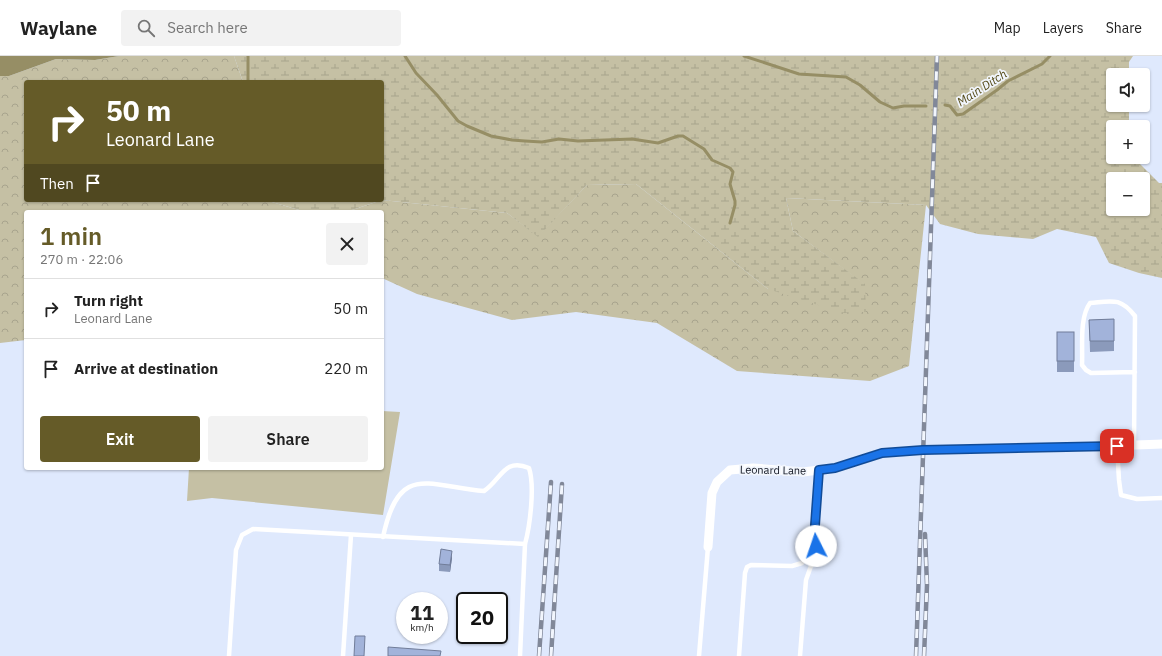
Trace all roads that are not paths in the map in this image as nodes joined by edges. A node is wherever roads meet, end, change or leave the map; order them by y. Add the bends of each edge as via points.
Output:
1 (1135, 372) junction
2 (1162, 444) edge
3 (1134, 445) junction
4 (1117, 446) junction
5 (819, 470) junction
6 (1162, 498) edge
7 (352, 535) junction
8 (383, 537) junction
9 (814, 539) junction
10 (525, 544) junction
11 (708, 548) joint
12 (229, 656) edge
13 (343, 656) edge
14 (520, 656) edge
15 (699, 656) edge
16 (740, 656) edge
17 (800, 656) edge

1 - 1 lane via 1135,316 1124,304 1117,301 1090,303 1084,316 1082,365 1091,373
1 - 3 lane
2 - 3 street, Leonard Lane
3 - 4 street, Leonard Lane
4 - 5 street, Leonard Lane via 882,453 835,468
4 - 6 lane via 1121,495 1138,499
5 - 9 lane
5 - 11 street, Leonard Lane via 730,470 717,482 712,493
7 - 8 lane
7 - 12 lane via 253,529 242,535 236,550
7 - 13 lane
8 - 10 lane
8 - 10 lane via 389,513 396,500 405,489 414,484 437,484 484,491 507,468 514,465 529,468 531,476 530,520
9 - 16 lane via 802,563 792,566 751,565 747,568
9 - 17 lane via 816,552 806,580
10 - 14 lane
11 - 15 lane

